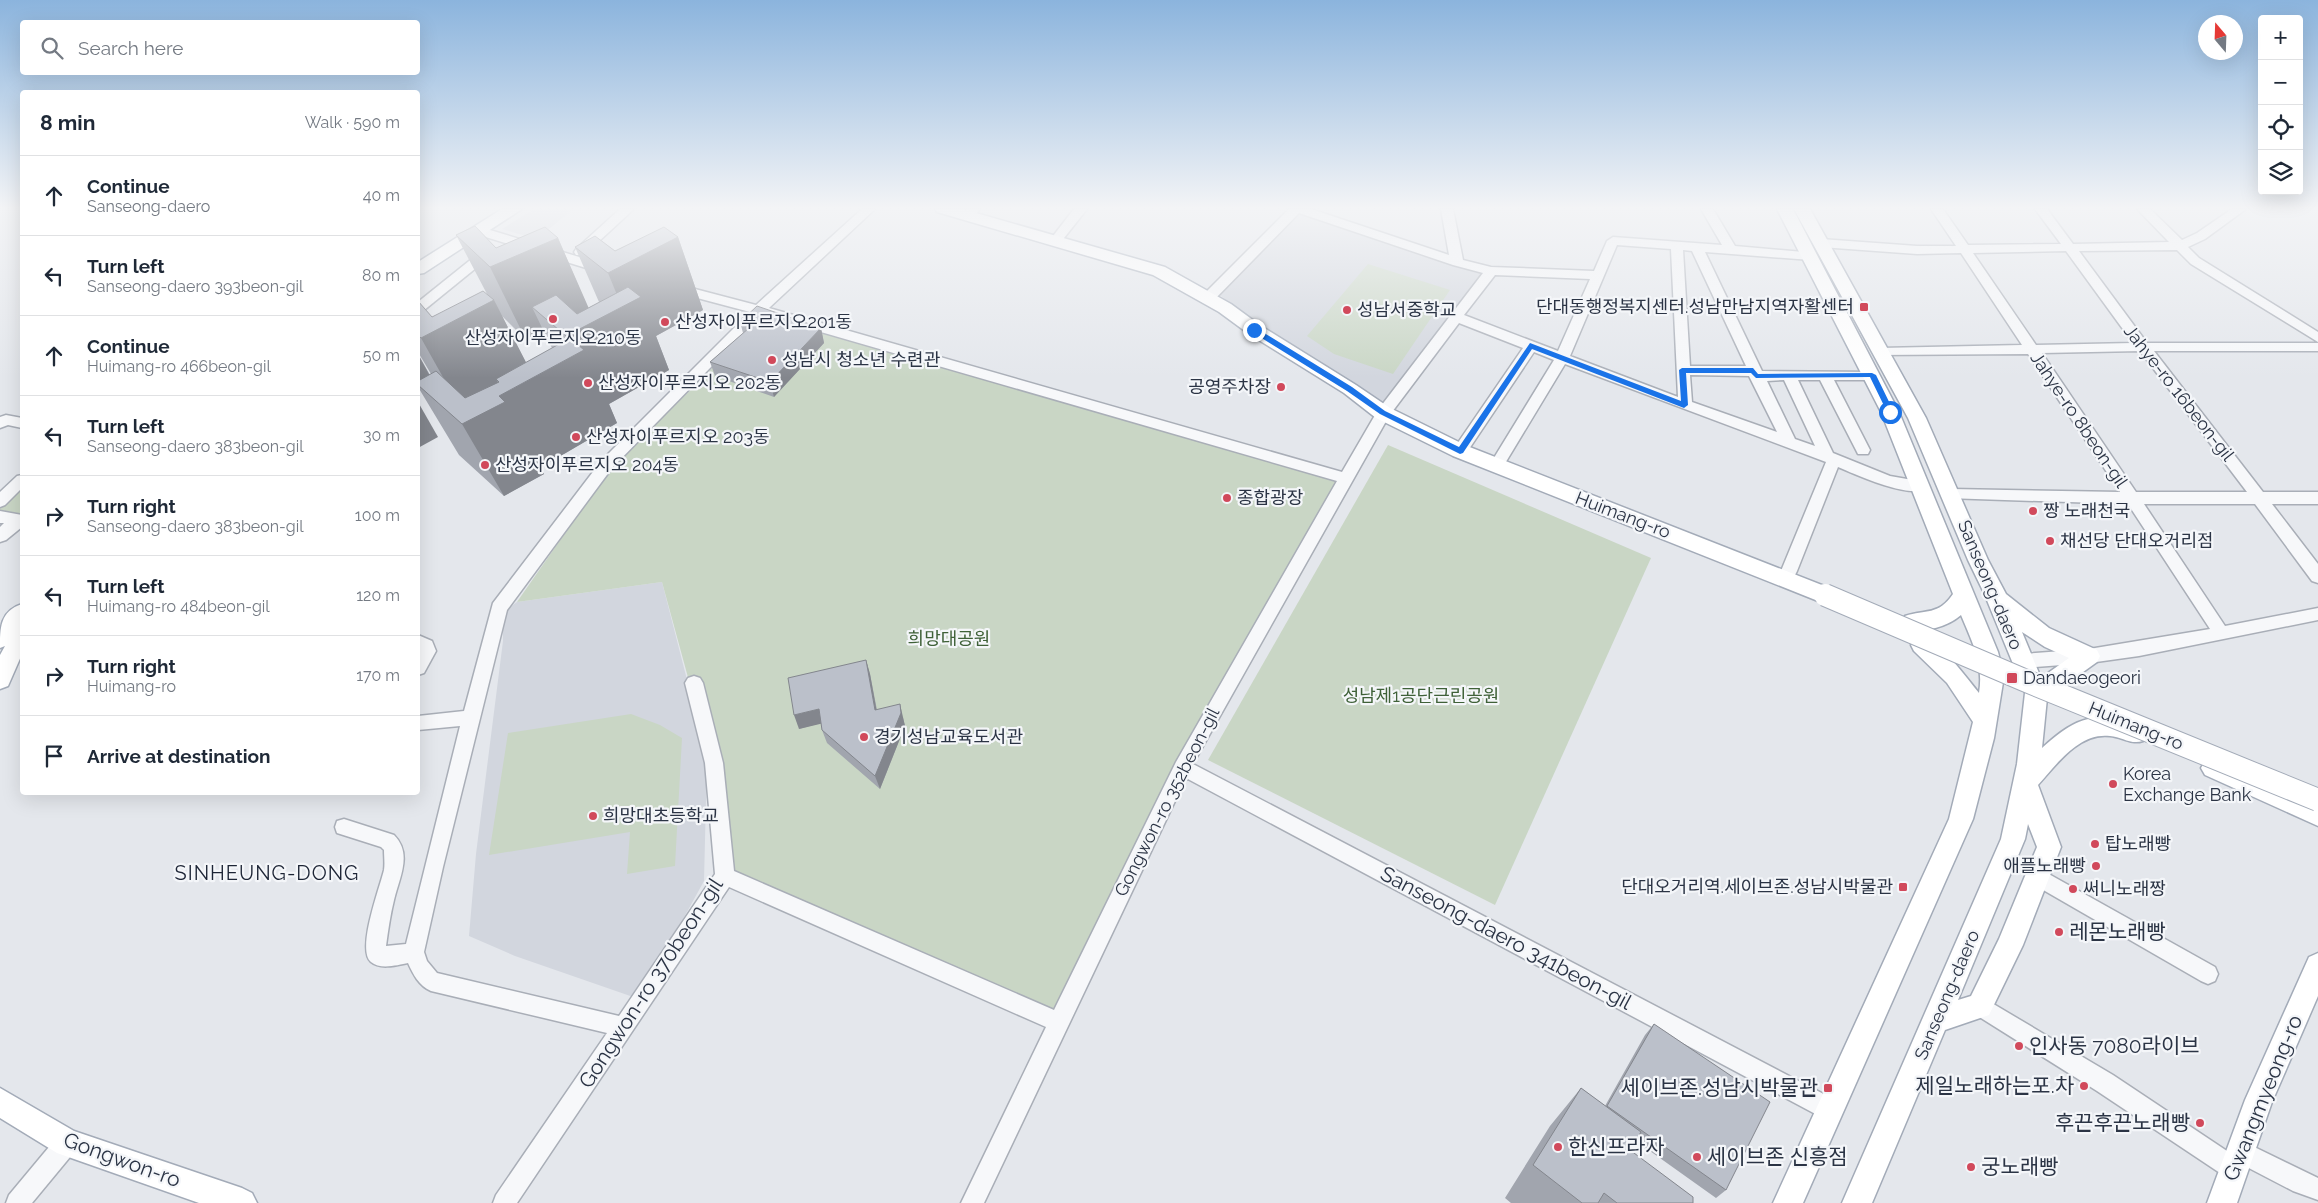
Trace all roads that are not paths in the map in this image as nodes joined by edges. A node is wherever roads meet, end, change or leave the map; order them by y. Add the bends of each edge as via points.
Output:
1 (470, 265) edge
2 (587, 265) edge
3 (808, 265) edge
4 (1141, 265) edge
5 (1241, 265) edge
6 (1469, 265) edge
7 (1602, 265) edge
8 (1679, 265) edge
9 (1705, 265) edge
10 (1823, 265) edge
11 (1825, 265) edge
12 (1976, 265) edge
13 (2081, 265) edge
14 (2202, 265) edge
15 (1491, 271) junction
16 (618, 273) dead end
17 (1597, 275) junction
18 (665, 286) edge
19 (1208, 298) junction
20 (420, 304) edge
21 (760, 310) junction
22 (1456, 317) junction
23 (2318, 338) edge
24 (1530, 346) junction
25 (2143, 347) junction
26 (2318, 347) edge
27 (2032, 349) junction
28 (1880, 352) junction
29 (1562, 358) junction
30 (1682, 370) junction
31 (1755, 373) junction
32 (1872, 375) junction
33 (1789, 376) junction
34 (1825, 376) junction
35 (1684, 405) junction
36 (1383, 413) junction
37 (3, 422) edge
38 (20, 423) edge
39 (1191, 434) joint
40 (1789, 442) junction
41 (1863, 450) dead end
42 (1460, 451) junction
43 (1831, 459) junction
44 (1496, 466) junction
45 (1344, 478) junction
46 (20, 482) edge
47 (1919, 486) junction
48 (1951, 494) junction
49 (2131, 498) junction
50 (2260, 498) junction
51 (2318, 498) edge
52 (0, 501) edge
53 (0, 517) edge
54 (20, 521) edge
55 (0, 536) edge
56 (1710, 548) junction
57 (1790, 571) junction
58 (2318, 577) edge
59 (1995, 593) junction
60 (1964, 596) junction
61 (20, 614) edge
62 (2318, 614) edge
63 (1913, 622) junction
64 (2220, 631) junction
65 (0, 639) edge
66 (20, 640) edge
67 (420, 643) edge
68 (1922, 645) junction
69 (2089, 656) junction
70 (2023, 661) junction
71 (1990, 664) junction
72 (420, 665) edge
73 (0, 680) edge
74 (694, 683) dead end
75 (2045, 687) junction
76 (471, 718) junction
77 (1985, 721) junction
78 (420, 723) edge
79 (2137, 734) junction
80 (1182, 767) junction
81 (2025, 782) junction
82 (2318, 791) edge
83 (2318, 800) edge
84 (2318, 815) edge
85 (344, 827) dead end
86 (725, 876) junction
87 (2038, 877) junction
88 (414, 952) junction
89 (2318, 966) edge
90 (2208, 974) dead end
91 (1980, 1006) junction
92 (1937, 1019) junction
93 (1058, 1022) junction
94 (623, 1027) junction
95 (2, 1102) edge
96 (1829, 1109) junction
97 (66, 1144) junction
98 (2237, 1160) junction
99 (2318, 1189) edge
100 (16, 1203) edge
101 (242, 1203) edge
102 (504, 1203) edge
103 (972, 1203) edge
104 (1788, 1203) edge
105 (1857, 1203) edge
106 (2222, 1203) edge

1 - 20 street
2 - 16 street
3 - 21 street
4 - 19 main road, Huimang-ro
5 - 19 street
6 - 15 street
7 - 17 street
8 - 30 street
9 - 31 street
10 - 32 main road, Sanseong-daero
11 - 28 main road, Sanseong-daero
12 - 27 street, Jahye-ro 8beon-gil
13 - 25 street, Jahye-ro 16beon-gil
14 - 23 street
15 - 17 street
15 - 22 street, Gongwon-ro 352beon-gil
17 - 29 street
18 - 21 street
19 - 36 main road, Huimang-ro
21 - 39 street
21 - 76 street via 607,464 499,608
22 - 24 street
22 - 36 street, Gongwon-ro 352beon-gil
24 - 29 street
24 - 42 street
25 - 26 street
25 - 27 street
25 - 50 street, Jahye-ro 16beon-gil
27 - 28 street
27 - 49 street, Jahye-ro 8beon-gil
28 - 48 main road, Sanseong-daero via 1917,418
29 - 35 street
29 - 44 street
30 - 31 street
30 - 35 street
31 - 33 street
31 - 40 street
32 - 34 street
32 - 47 main road, Sanseong-daero
33 - 34 street
33 - 43 street
34 - 41 street
35 - 40 street
36 - 42 main road, Huimang-ro
36 - 45 street, Gongwon-ro 352beon-gil
37 - 38 street
39 - 45 street
40 - 43 street
42 - 44 main road, Huimang-ro
43 - 47 street via 1888,481
43 - 57 street
44 - 56 main road, Huimang-ro
45 - 80 street, Gongwon-ro 352beon-gil
46 - 52 street
47 - 60 main road, Sanseong-daero
48 - 49 street
48 - 59 main road, Sanseong-daero
49 - 50 street
49 - 64 street, Jahye-ro 8beon-gil
50 - 51 street
50 - 58 street, Jahye-ro 16beon-gil
53 - 54 street
54 - 55 street
56 - 57 main road via 1734,548
56 - 68 main road via 1732,563
56 - 83 main road, Huimang-ro, bridge
57 - 63 main road
59 - 69 main road via 2012,614 2029,626 2065,648
59 - 70 main road, Sanseong-daero
60 - 63 main road via 1947,616
60 - 71 main road, Sanseong-daero
61 - 65 main road
62 - 64 street
63 - 71 main road
64 - 69 street
66 - 73 main road
67 - 72 street via 428,651
68 - 71 main road
68 - 77 main road via 1955,677
69 - 70 street
69 - 75 main road
70 - 71 main road
70 - 75 main road
71 - 75 main road
71 - 77 main road
74 - 86 street, Gongwon-ro 370beon-gil via 714,763
75 - 79 main road
75 - 81 main road, Sanseong-daero
75 - 82 main road
76 - 78 street
76 - 88 street
77 - 96 main road via 1961,819
79 - 81 main road via 2106,726 2079,733
79 - 84 main road
80 - 93 street, Gongwon-ro 352beon-gil
80 - 96 street, Sanseong-daero 341beon-gil
81 - 87 main road via 2050,847
81 - 92 main road, Sanseong-daero via 2013,839
85 - 88 street via 387,841 393,847 394,868 384,900 375,952 378,956 393,956
86 - 93 street
86 - 94 street, Gongwon-ro 370beon-gil
87 - 90 street
87 - 91 main road
88 - 94 street via 420,967 431,980
89 - 98 main road, Gwangmyeong-ro via 2259,1100
91 - 92 main road
91 - 98 street
92 - 105 main road, Sanseong-daero
93 - 103 street, Gongwon-ro 352beon-gil
94 - 102 street, Gongwon-ro 370beon-gil
95 - 97 main road, Gongwon-ro
96 - 104 main road
97 - 100 street
97 - 101 main road, Gongwon-ro
98 - 99 street
98 - 106 main road, Gwangmyeong-ro

